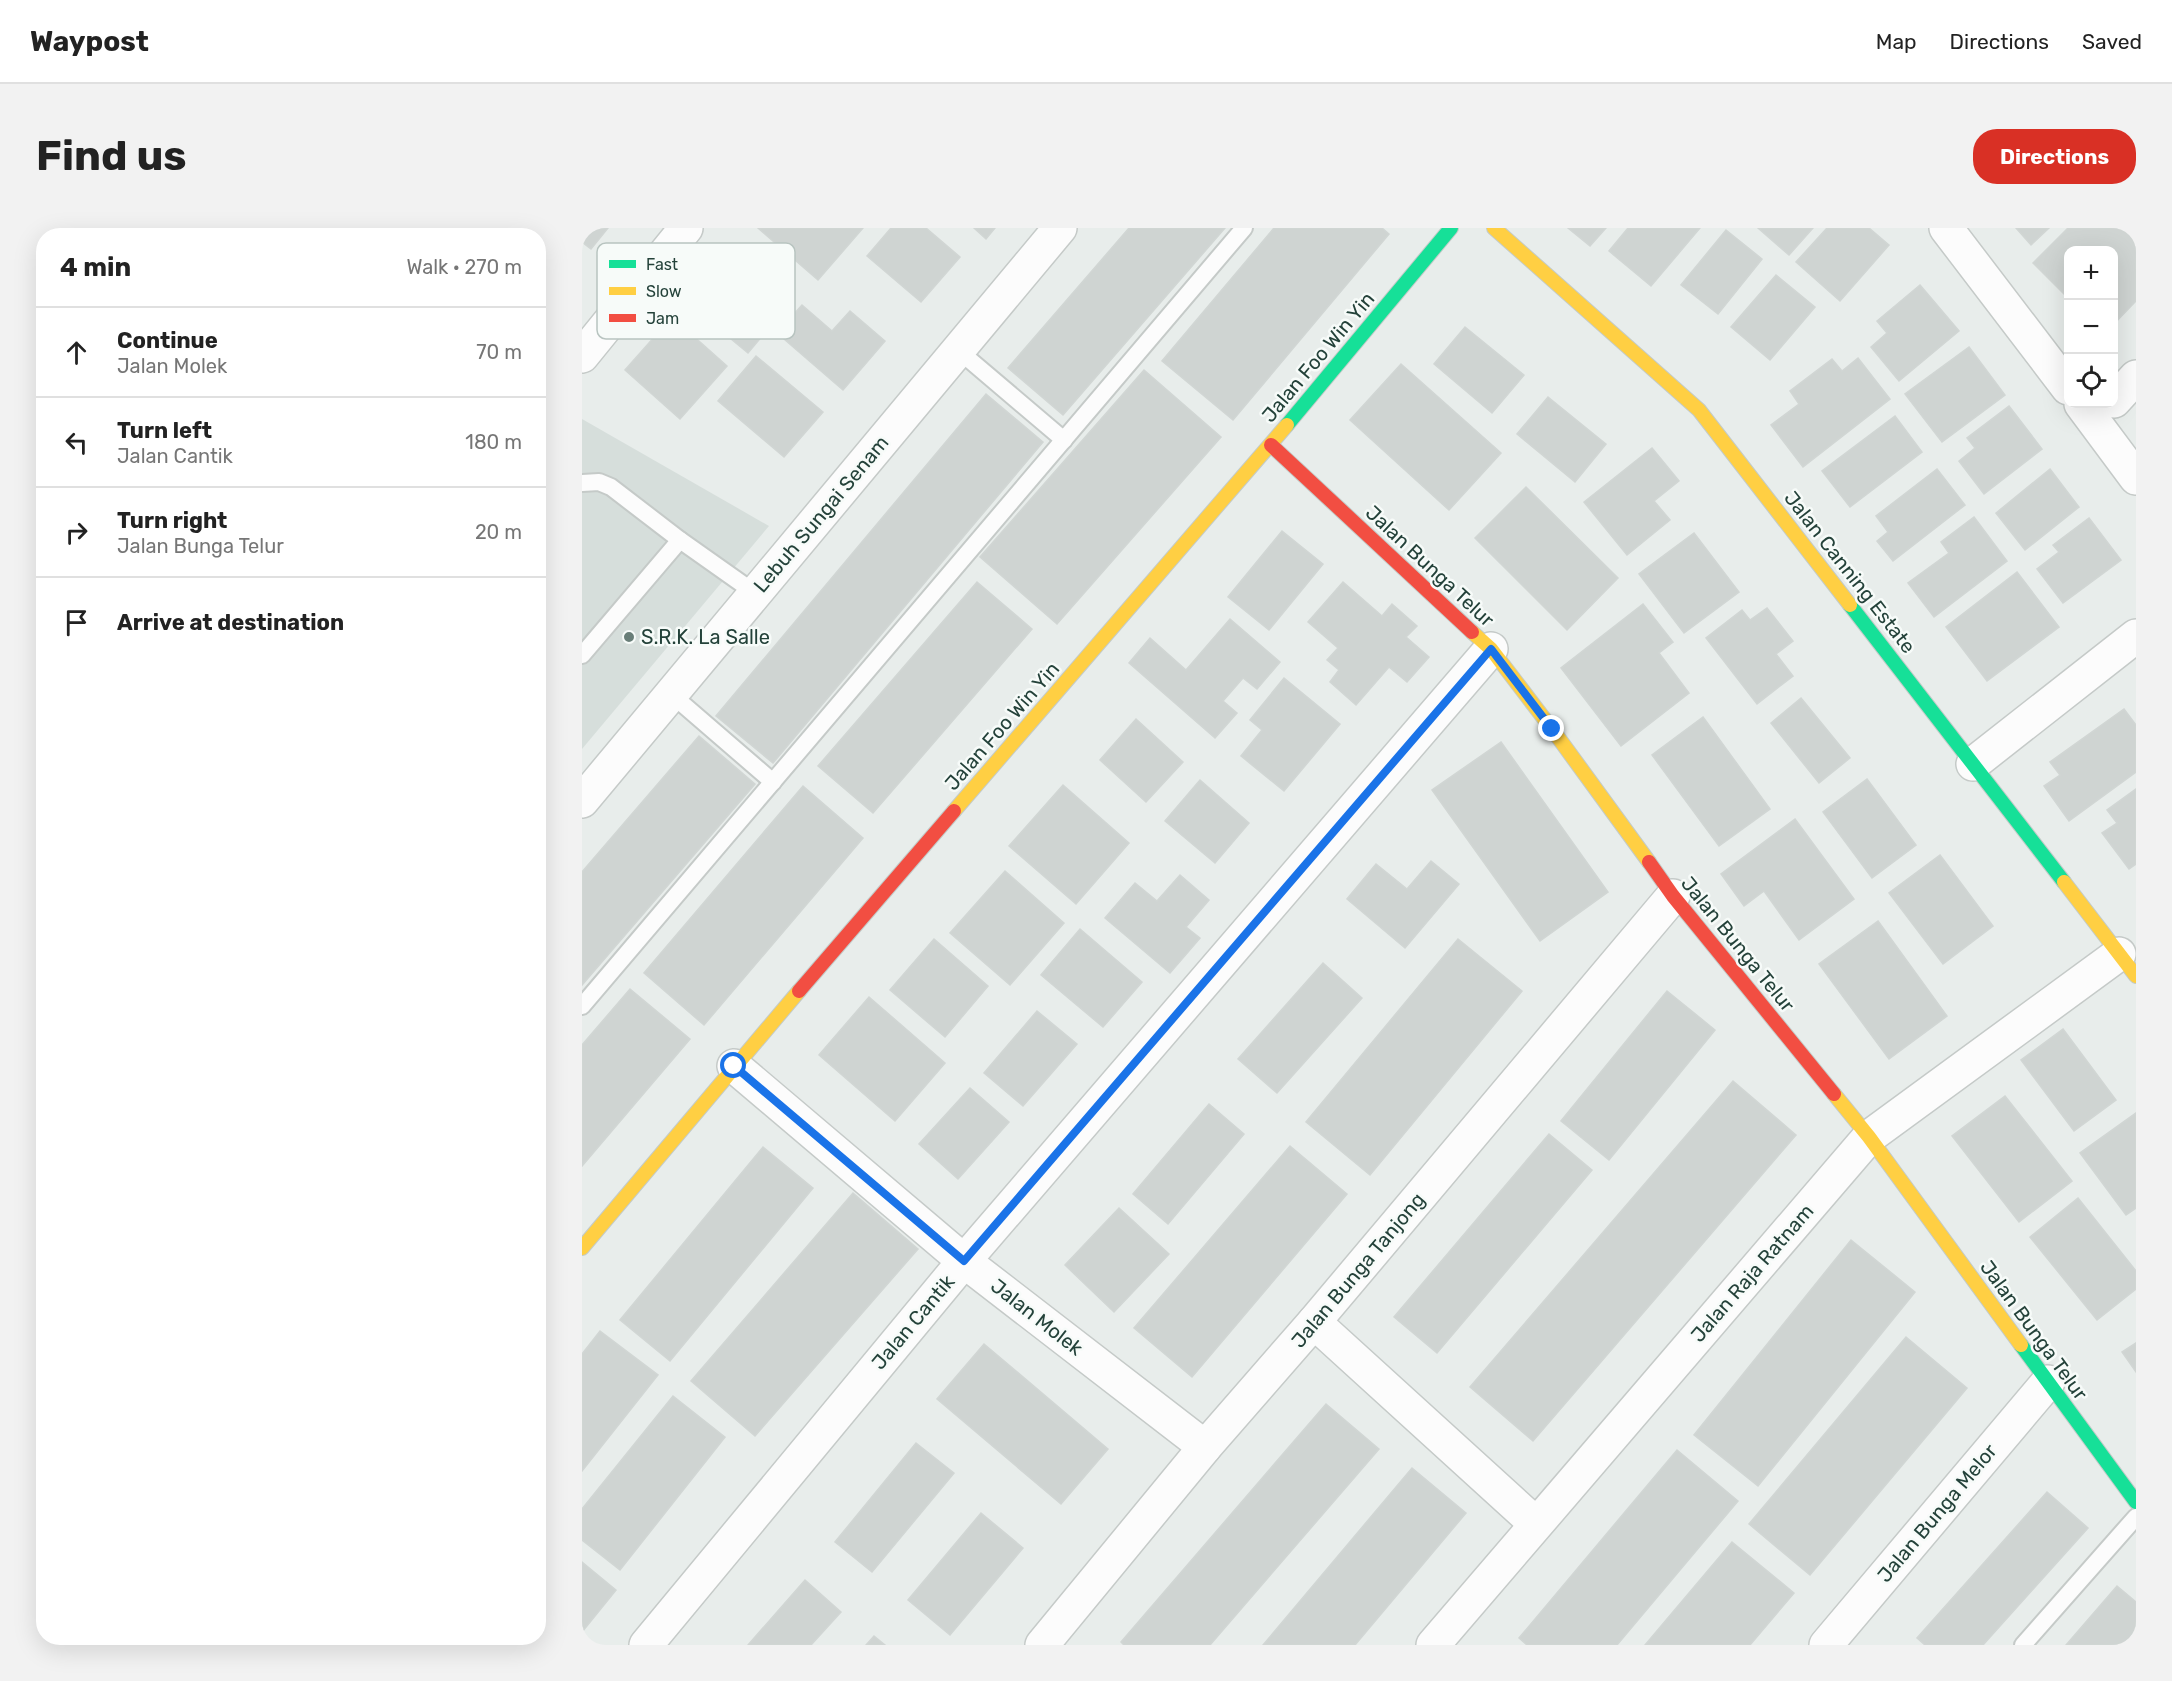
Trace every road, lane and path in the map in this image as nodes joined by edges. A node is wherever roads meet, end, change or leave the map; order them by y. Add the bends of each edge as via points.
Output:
1 (686, 228) edge
2 (1060, 228) edge
3 (1244, 228) edge
4 (1451, 228) edge
5 (1494, 228) edge
6 (1946, 228) edge
7 (674, 243) edge
8 (597, 338) edge
9 (958, 350) junction
10 (582, 356) edge
11 (2136, 377) edge
12 (2064, 383) edge
13 (2118, 392) edge
14 (2101, 408) edge
15 (1064, 440) junction
16 (1271, 445) junction
17 (2136, 478) edge
18 (582, 483) edge
19 (680, 540) junction
20 (755, 594) junction
21 (2136, 636) edge
22 (1491, 649) junction
23 (582, 655) edge
24 (671, 694) junction
25 (1973, 764) junction
26 (773, 782) junction
27 (582, 801) edge
28 (1674, 896) junction
29 (2127, 965) edge
30 (582, 1006) edge
31 (734, 1066) junction
32 (1869, 1137) junction
33 (582, 1248) edge
34 (964, 1261) junction
35 (1314, 1322) junction
36 (2048, 1382) junction
37 (1205, 1448) junction
38 (2136, 1502) edge
39 (2136, 1516) edge
40 (1536, 1524) junction
41 (646, 1645) edge
42 (1042, 1645) edge
43 (1433, 1645) edge
44 (1826, 1645) edge
45 (2023, 1645) edge

1 - 7 street
2 - 9 street, Lebuh Sungai Senam
3 - 15 lane
4 - 16 street, Jalan Foo Win Yin
5 - 25 street, Jalan Canning Estate via 1699,410
6 - 12 street
8 - 10 street
9 - 15 lane
9 - 20 street, Lebuh Sungai Senam
11 - 13 street
14 - 17 street
15 - 26 lane
16 - 22 street, Jalan Bunga Telur
16 - 31 street, Jalan Foo Win Yin
18 - 19 lane via 599,482 610,487
19 - 20 lane
19 - 23 lane
20 - 24 street, Lebuh Sungai Senam
21 - 25 street
22 - 28 street, Jalan Bunga Telur
22 - 34 street, Jalan Cantik
24 - 26 lane
24 - 27 street, Lebuh Sungai Senam
25 - 29 street, Jalan Canning Estate
26 - 30 lane
28 - 32 street, Jalan Bunga Telur
28 - 35 street, Jalan Bunga Tanjong
29 - 32 street, Jalan Raja Ratnam
31 - 33 street, Jalan Foo Win Yin
31 - 34 street, Jalan Molek
32 - 36 street, Jalan Bunga Telur
32 - 40 street, Jalan Raja Ratnam
34 - 37 street, Jalan Molek
34 - 41 street, Jalan Cantik
35 - 37 street, Jalan Bunga Tanjong
35 - 40 street
36 - 38 street, Jalan Bunga Telur
36 - 44 street, Jalan Bunga Melor
37 - 42 street, Jalan Bunga Tanjong
39 - 45 lane
40 - 43 street, Jalan Raja Ratnam

